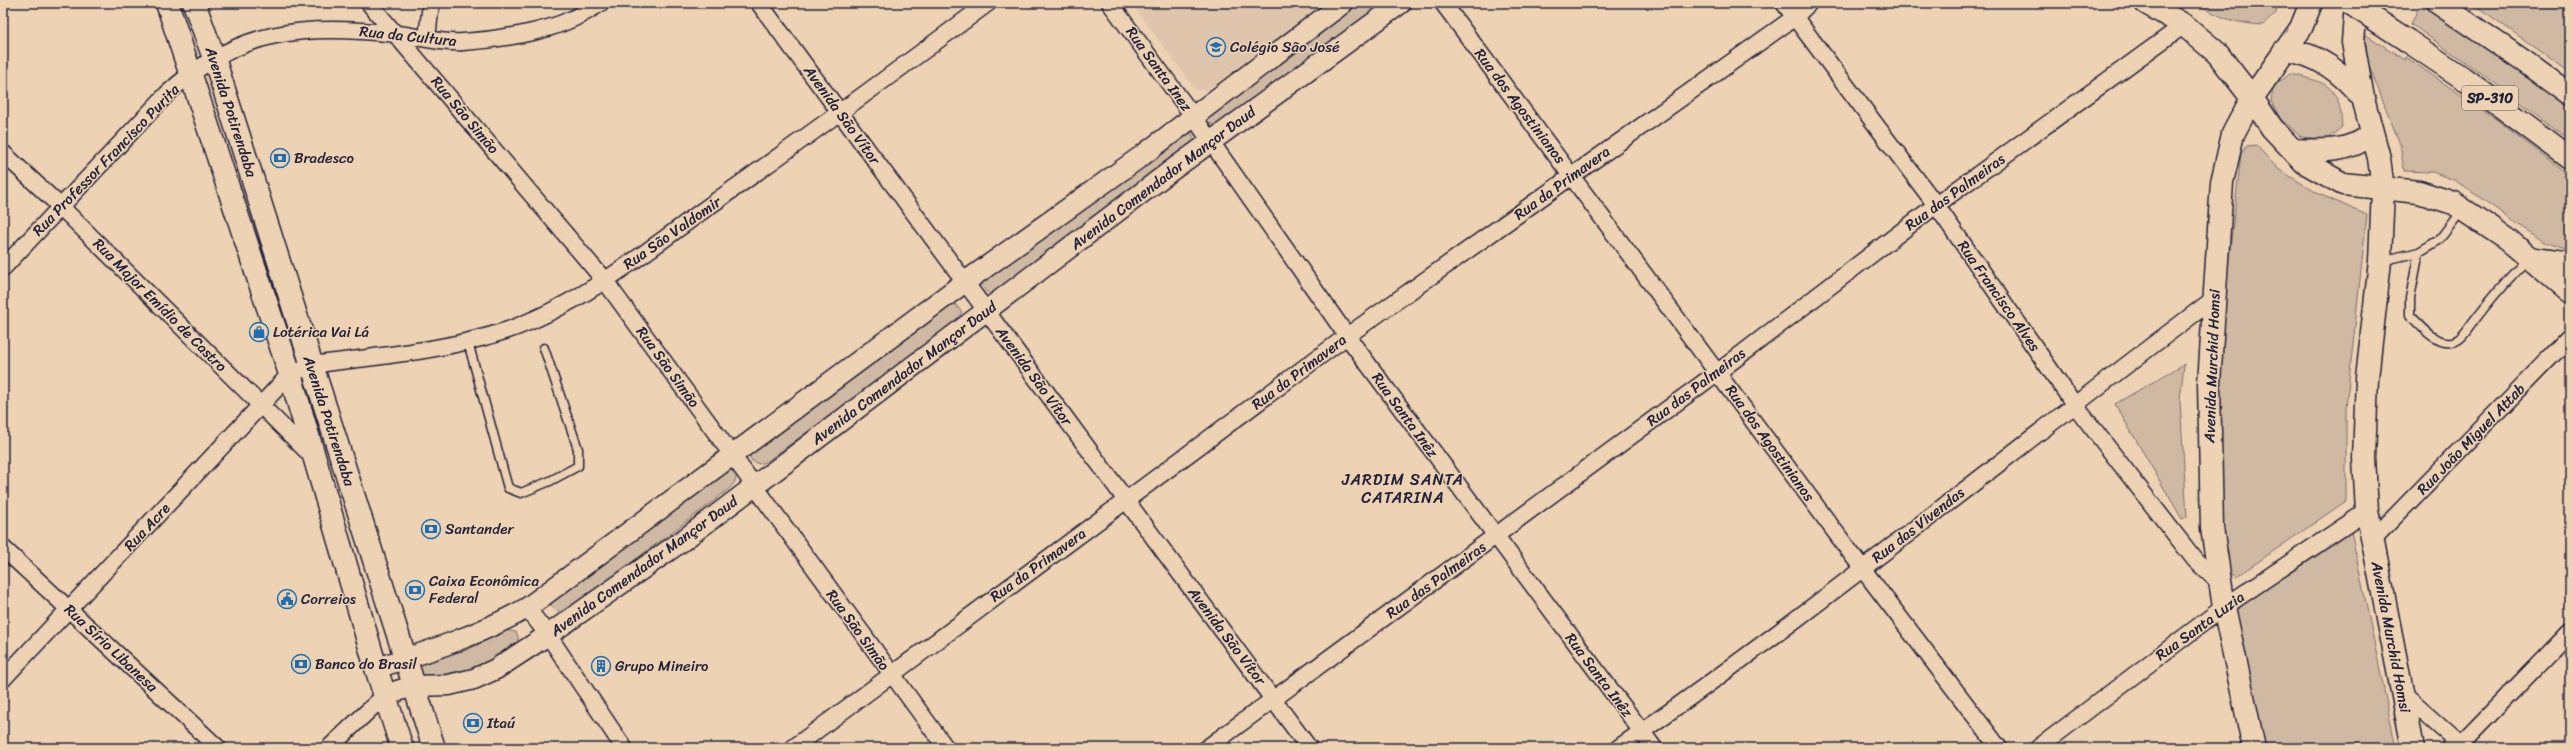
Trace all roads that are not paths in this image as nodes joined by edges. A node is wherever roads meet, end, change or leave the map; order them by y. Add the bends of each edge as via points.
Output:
1 (167, 3) edge
2 (194, 3) edge
3 (369, 3) edge
4 (431, 3) edge
5 (601, 3) edge
6 (760, 3) edge
7 (988, 3) edge
8 (1110, 3) edge
9 (1342, 3) edge
10 (1401, 3) edge
11 (1443, 3) edge
12 (1784, 3) edge
13 (1809, 3) edge
14 (2146, 3) edge
15 (2311, 3) edge
16 (2350, 3) edge
17 (2356, 3) edge
18 (2438, 3) edge
19 (1794, 17) junction
20 (2184, 25) junction
21 (396, 34) junction
22 (428, 38) junction
23 (2286, 50) junction
24 (214, 58) junction
25 (189, 74) junction
26 (2570, 96) edge
27 (2252, 98) junction
28 (2363, 98) junction
29 (841, 113) junction
30 (1193, 116) junction
31 (2372, 134) junction
32 (1210, 142) junction
33 (2293, 150) junction
34 (3, 153) edge
35 (2570, 158) edge
36 (1571, 176) junction
37 (2383, 189) junction
38 (1936, 205) junction
39 (61, 207) junction
40 (2462, 209) junction
41 (2419, 252) junction
42 (2528, 258) junction
43 (2380, 262) junction
44 (2570, 264) edge
45 (3, 268) edge
46 (605, 281) junction
47 (965, 282) junction
48 (2570, 292) edge
49 (2215, 298) junction
50 (986, 311) junction
51 (1347, 336) junction
52 (2570, 338) edge
53 (468, 342) junction
54 (544, 348) dead end
55 (312, 365) junction
56 (1718, 372) junction
57 (290, 374) junction
58 (2074, 404) junction
59 (260, 405) junction
60 (733, 456) junction
61 (315, 460) junction
62 (754, 486) junction
63 (1126, 501) junction
64 (2367, 511) junction
65 (1495, 536) junction
66 (2372, 540) junction
67 (3, 548) edge
68 (1862, 568) junction
69 (2220, 583) junction
70 (2224, 607) junction
71 (527, 608) junction
72 (69, 610) junction
73 (2570, 632) edge
74 (548, 635) junction
75 (405, 659) junction
76 (376, 668) junction
77 (890, 674) junction
78 (3, 679) edge
79 (413, 686) junction
80 (2402, 693) junction
81 (385, 695) junction
82 (1274, 699) junction
83 (1642, 732) junction
84 (2458, 747) edge
85 (218, 748) edge
86 (330, 748) edge
87 (402, 748) edge
88 (434, 748) edge
89 (624, 748) edge
90 (793, 748) edge
91 (946, 748) edge
92 (1207, 748) edge
93 (1309, 748) edge
94 (1618, 748) edge
95 (1654, 748) edge
96 (1999, 748) edge
97 (2038, 748) edge
98 (2254, 748) edge
99 (2413, 748) edge

1 - 25 main road, Avenida Potirendaba
2 - 24 main road, Avenida Potirendaba
3 - 21 street, Rua São Simão
4 - 22 street
5 - 22 street, Rua da Cultura via 571,20 529,32 462,42
6 - 29 street, Avenida São Vítor
7 - 29 street, Rua São Valdomir
8 - 30 street, Rua Santa Inez
9 - 30 street, Avenida Comendador Mançor Daud
10 - 32 street, Avenida Comendador Mançor Daud
11 - 36 street, Rua dos Agostinianos
12 - 19 street, Rua Francisco Alves
13 - 19 street, Rua da Primavera
14 - 20 main road
15 - 23 main road, Avenida Murchid Homsi via 2302,28
16 - 35 main road, SP-310, bridge via 2463,78
17 - 28 main road, Avenida Murchid Homsi via 2353,42
18 - 26 main road
19 - 36 street, Rua da Primavera
19 - 38 street, Rua Francisco Alves
20 - 27 main road via 2217,53
20 - 38 street, Rua das Palmeiras
21 - 22 street, Rua da Cultura
21 - 24 street, Rua da Cultura via 320,30 269,35
21 - 46 street, Rua São Simão
23 - 27 main road, Avenida Murchid Homsi
23 - 28 main road via 2326,63 2348,80
24 - 25 street, Rua Professor Francisco Purita
24 - 55 main road, Avenida Potirendaba
25 - 39 street, Rua Professor Francisco Purita
25 - 57 main road, Avenida Potirendaba
27 - 33 main road via 2272,128
27 - 49 main road, Avenida Murchid Homsi via 2233,134 2222,182
28 - 31 main road, Avenida Murchid Homsi
29 - 46 street, Rua São Valdomir
29 - 47 street, Avenida São Vítor
30 - 32 street, Rua Santa Inêz
30 - 47 street, Avenida Comendador Mançor Daud via 1143,155
31 - 33 main road via 2360,144 2344,149
31 - 37 main road, Avenida Murchid Homsi
32 - 50 street, Avenida Comendador Mançor Daud
32 - 51 street, Rua Santa Inêz
33 - 37 main road via 2304,162 2343,184
34 - 39 street, Rua Major Emídio de Castro
36 - 51 street, Rua da Primavera
36 - 56 street, Rua dos Agostinianos
37 - 40 main road via 2431,195
37 - 43 main road, Avenida Murchid Homsi
38 - 56 street, Rua das Palmeiras
38 - 58 street, Rua Francisco Alves
39 - 45 street, Rua Professor Francisco Purita
39 - 59 street, Rua Major Emídio de Castro
40 - 41 lane via 2439,240
40 - 42 main road via 2507,239
41 - 42 lane via 2410,298 2410,315 2426,331 2442,341 2453,342 2462,336 2500,286
41 - 43 lane
42 - 44 main road
42 - 48 main road
43 - 64 main road, Avenida Murchid Homsi via 2367,378 2364,458
46 - 53 street, Rua São Valdomir via 548,313
46 - 60 street, Rua São Simão
47 - 50 street, Avenida São Vítor
47 - 60 street, Avenida Comendador Mançor Daud
49 - 58 street, Rua das Vivendas
49 - 69 main road, Avenida Murchid Homsi via 2208,441 2212,528
50 - 62 street, Avenida Comendador Mançor Daud
50 - 63 street, Avenida São Vítor
51 - 63 street, Rua da Primavera
51 - 65 street, Rua Santa Inêz
52 - 66 street, Rua João Miguel Attab
53 - 54 lane via 508,488 521,493 578,466 578,449
53 - 55 street, Rua São Valdomir
55 - 57 street, Rua São Valdomir
55 - 75 main road, Avenida Potirendaba
56 - 65 street, Rua das Palmeiras
56 - 68 street, Rua dos Agostinianos
57 - 59 street, Rua Acre
57 - 61 main road, Avenida Potirendaba
58 - 68 street, Rua das Vivendas
58 - 69 street, Rua Francisco Alves via 2195,560
59 - 61 street, Rua Major Emídio de Castro
59 - 72 street, Rua Acre
60 - 62 street, Rua São Simão
60 - 71 street, Avenida Comendador Mançor Daud
61 - 76 main road, Avenida Potirendaba
62 - 74 street, Avenida Comendador Mançor Daud via 682,541
62 - 77 street, Rua São Simão
63 - 77 street, Rua da Primavera
63 - 82 street, Avenida São Vítor
64 - 66 main road, Avenida Murchid Homsi
64 - 70 street, Rua Santa Luzia
65 - 82 street, Rua das Palmeiras
65 - 83 street, Rua Santa Inêz
66 - 80 main road, Avenida Murchid Homsi
67 - 72 street, Rua Sírio Libanesa
68 - 83 street, Rua das Vivendas
68 - 96 street, Rua dos Agostinianos
69 - 70 main road, Avenida Murchid Homsi
70 - 97 street, Rua Santa Luzia
70 - 98 main road, Avenida Murchid Homsi
71 - 74 street
71 - 75 street, Avenida Comendador Mançor Daud via 495,626
72 - 78 street, Rua Acre
72 - 85 street, Rua Sírio Libanesa
73 - 84 street
74 - 79 street, Avenida Comendador Mançor Daud via 496,669 474,679 449,685
74 - 89 street
75 - 76 street, Avenida Comendador Mançor Daud
75 - 79 main road, Avenida Potirendaba
76 - 81 main road, Avenida Potirendaba
77 - 90 street, Rua da Primavera
77 - 91 street, Rua São Simão
79 - 81 street, Avenida Comendador Mançor Daud
79 - 88 main road, Avenida Potirendaba
80 - 84 street
80 - 99 main road, Avenida Murchid Homsi
81 - 86 street
81 - 87 main road, Avenida Potirendaba
82 - 92 street, Rua das Palmeiras
82 - 93 street, Avenida São Vítor
83 - 94 street, Rua das Vivendas
83 - 95 street, Rua Santa Inêz

